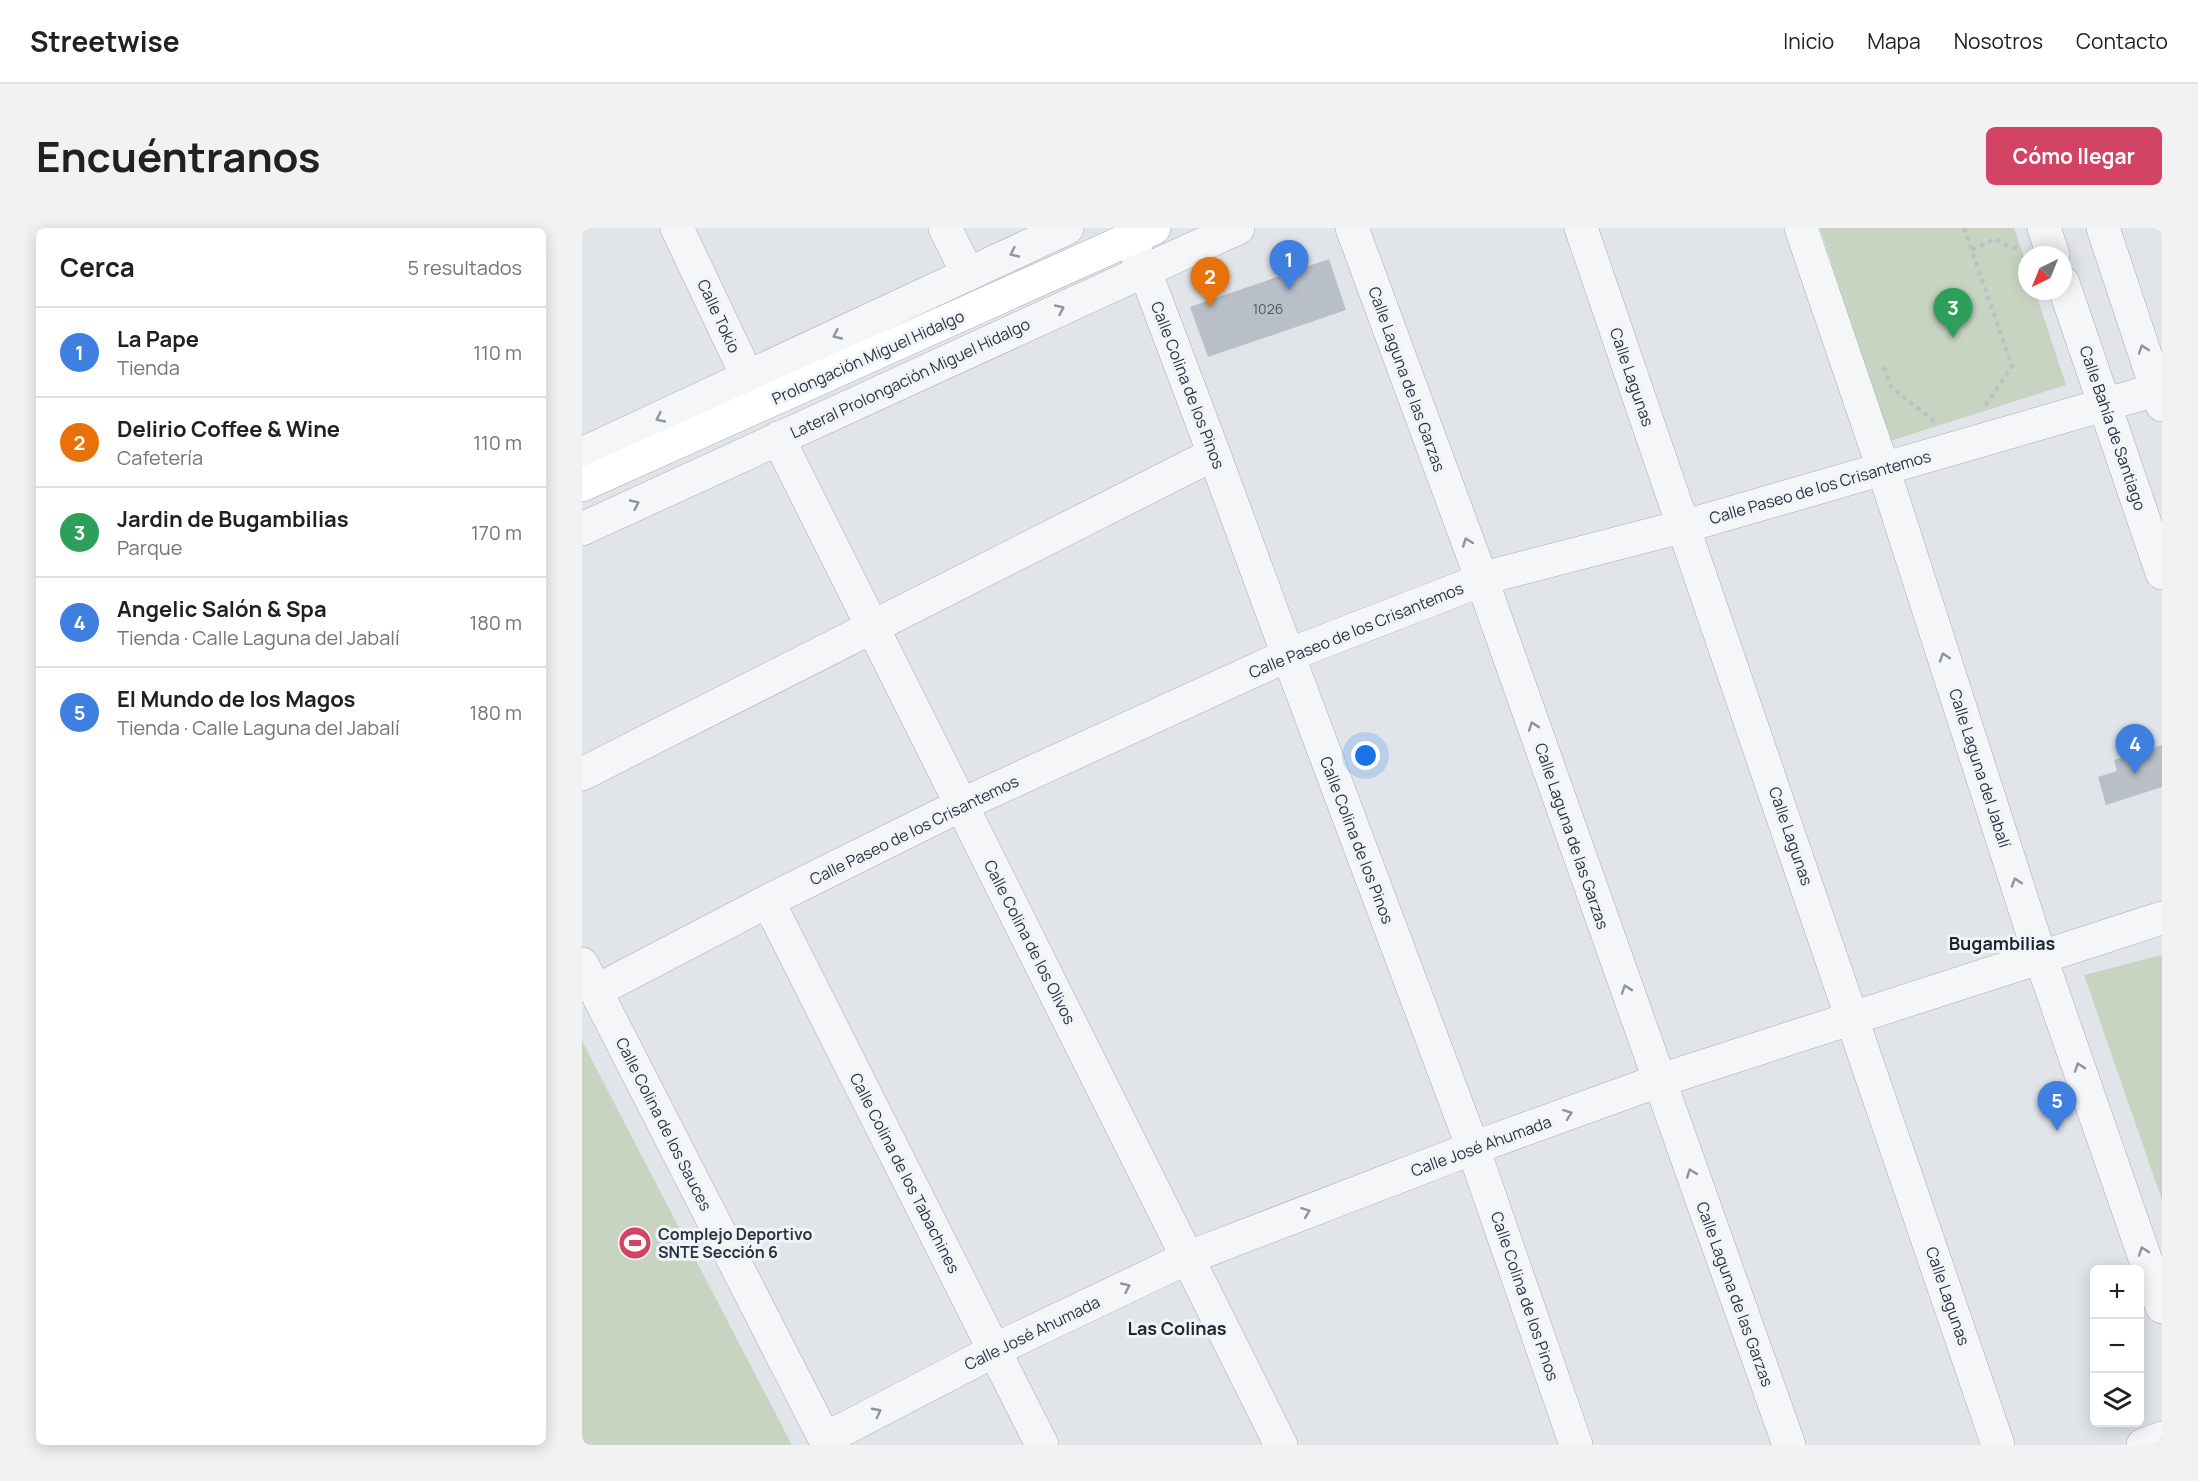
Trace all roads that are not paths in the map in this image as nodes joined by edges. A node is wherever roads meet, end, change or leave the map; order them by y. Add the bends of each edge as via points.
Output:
1 (677, 228) edge
2 (945, 228) edge
3 (1067, 228) edge
4 (1238, 228) edge
5 (1352, 228) edge
6 (1581, 228) edge
7 (1800, 228) edge
8 (2044, 228) edge
9 (2103, 228) edge
10 (1141, 234) edge
11 (2050, 246) edge
12 (1145, 271) junction
13 (968, 274) junction
14 (2069, 300) edge
15 (754, 391) junction
16 (2160, 394) edge
17 (2106, 405) junction
18 (778, 438) junction
19 (582, 454) edge
20 (1214, 454) junction
21 (1884, 468) junction
22 (582, 485) edge
23 (1684, 526) junction
24 (582, 529) edge
25 (2162, 573) edge
26 (1482, 580) junction
27 (872, 627) junction
28 (1288, 655) junction
29 (582, 774) edge
30 (961, 805) junction
31 (768, 902) junction
32 (2162, 918) edge
33 (2040, 956) junction
34 (589, 977) edge
35 (1854, 1018) junction
36 (1658, 1081) junction
37 (1473, 1148) junction
38 (1187, 1257) junction
39 (2162, 1307) edge
40 (994, 1350) junction
41 (2162, 1438) edge
42 (827, 1442) edge
43 (1042, 1445) edge
44 (1281, 1445) edge
45 (1576, 1445) edge
46 (1789, 1445) edge
47 (1998, 1445) edge
48 (2143, 1445) edge

1 - 15 street, Calle Tokio
2 - 13 street
3 -> 13 street
4 - 12 street, Lateral Prolongación Miguel Hidalgo
26 -> 5 street, Calle Laguna de las Garzas
6 - 23 street, Calle Lagunas
7 - 21 street, Calle Laguna del Jabalí
8 - 11 street
16 -> 9 street
10 - 12 street, Calle Colina de los Pinos
10 - 15 main road, Prolongación Miguel Hidalgo
18 -> 12 street, Lateral Prolongación Miguel Hidalgo
12 - 20 street, Calle Colina de los Pinos
13 -> 15 street
14 - 17 street, Calle Bahía de Santiago
15 -> 19 street
15 - 22 main road, Prolongación Miguel Hidalgo
16 - 17 street, Calle Paseo de los Crisantemos
17 - 21 street, Calle Paseo de los Crisantemos
17 - 25 street, Calle Bahía de Santiago
24 -> 18 street, Lateral Prolongación Miguel Hidalgo
18 - 27 street, Calle Colina de los Olivos
20 - 27 street
20 - 28 street, Calle Colina de los Pinos
21 - 23 street, Calle Paseo de los Crisantemos
33 -> 21 street, Calle Laguna del Jabalí
23 - 26 street, Calle Paseo de los Crisantemos
23 - 35 street, Calle Lagunas
26 - 28 street, Calle Paseo de los Crisantemos
36 -> 26 street, Calle Laguna de las Garzas
27 - 29 street
27 - 30 street, Calle Colina de los Olivos
28 - 30 street, Calle Paseo de los Crisantemos
28 - 37 street, Calle Colina de los Pinos
30 - 31 street, Calle Paseo de los Crisantemos
30 - 38 street, Calle Colina de los Olivos
31 - 34 street, Calle Paseo de los Crisantemos
31 - 40 street, Calle Colina de los Tabachines
32 - 33 street, Calle José Ahumada
33 - 35 street, Calle José Ahumada
39 -> 33 street, Calle Laguna del Jabalí
34 - 42 street, Calle Colina de los Sauces
35 - 36 street, Calle José Ahumada
35 - 47 street, Calle Lagunas
37 -> 36 street, Calle José Ahumada
46 -> 36 street, Calle Laguna de las Garzas
38 -> 37 street, Calle José Ahumada
37 - 45 street, Calle Colina de los Pinos
40 -> 38 street, Calle José Ahumada
38 - 44 street, Calle Colina de los Olivos
42 -> 40 street, Calle José Ahumada
40 - 43 street, Calle Colina de los Tabachines
41 - 48 street

